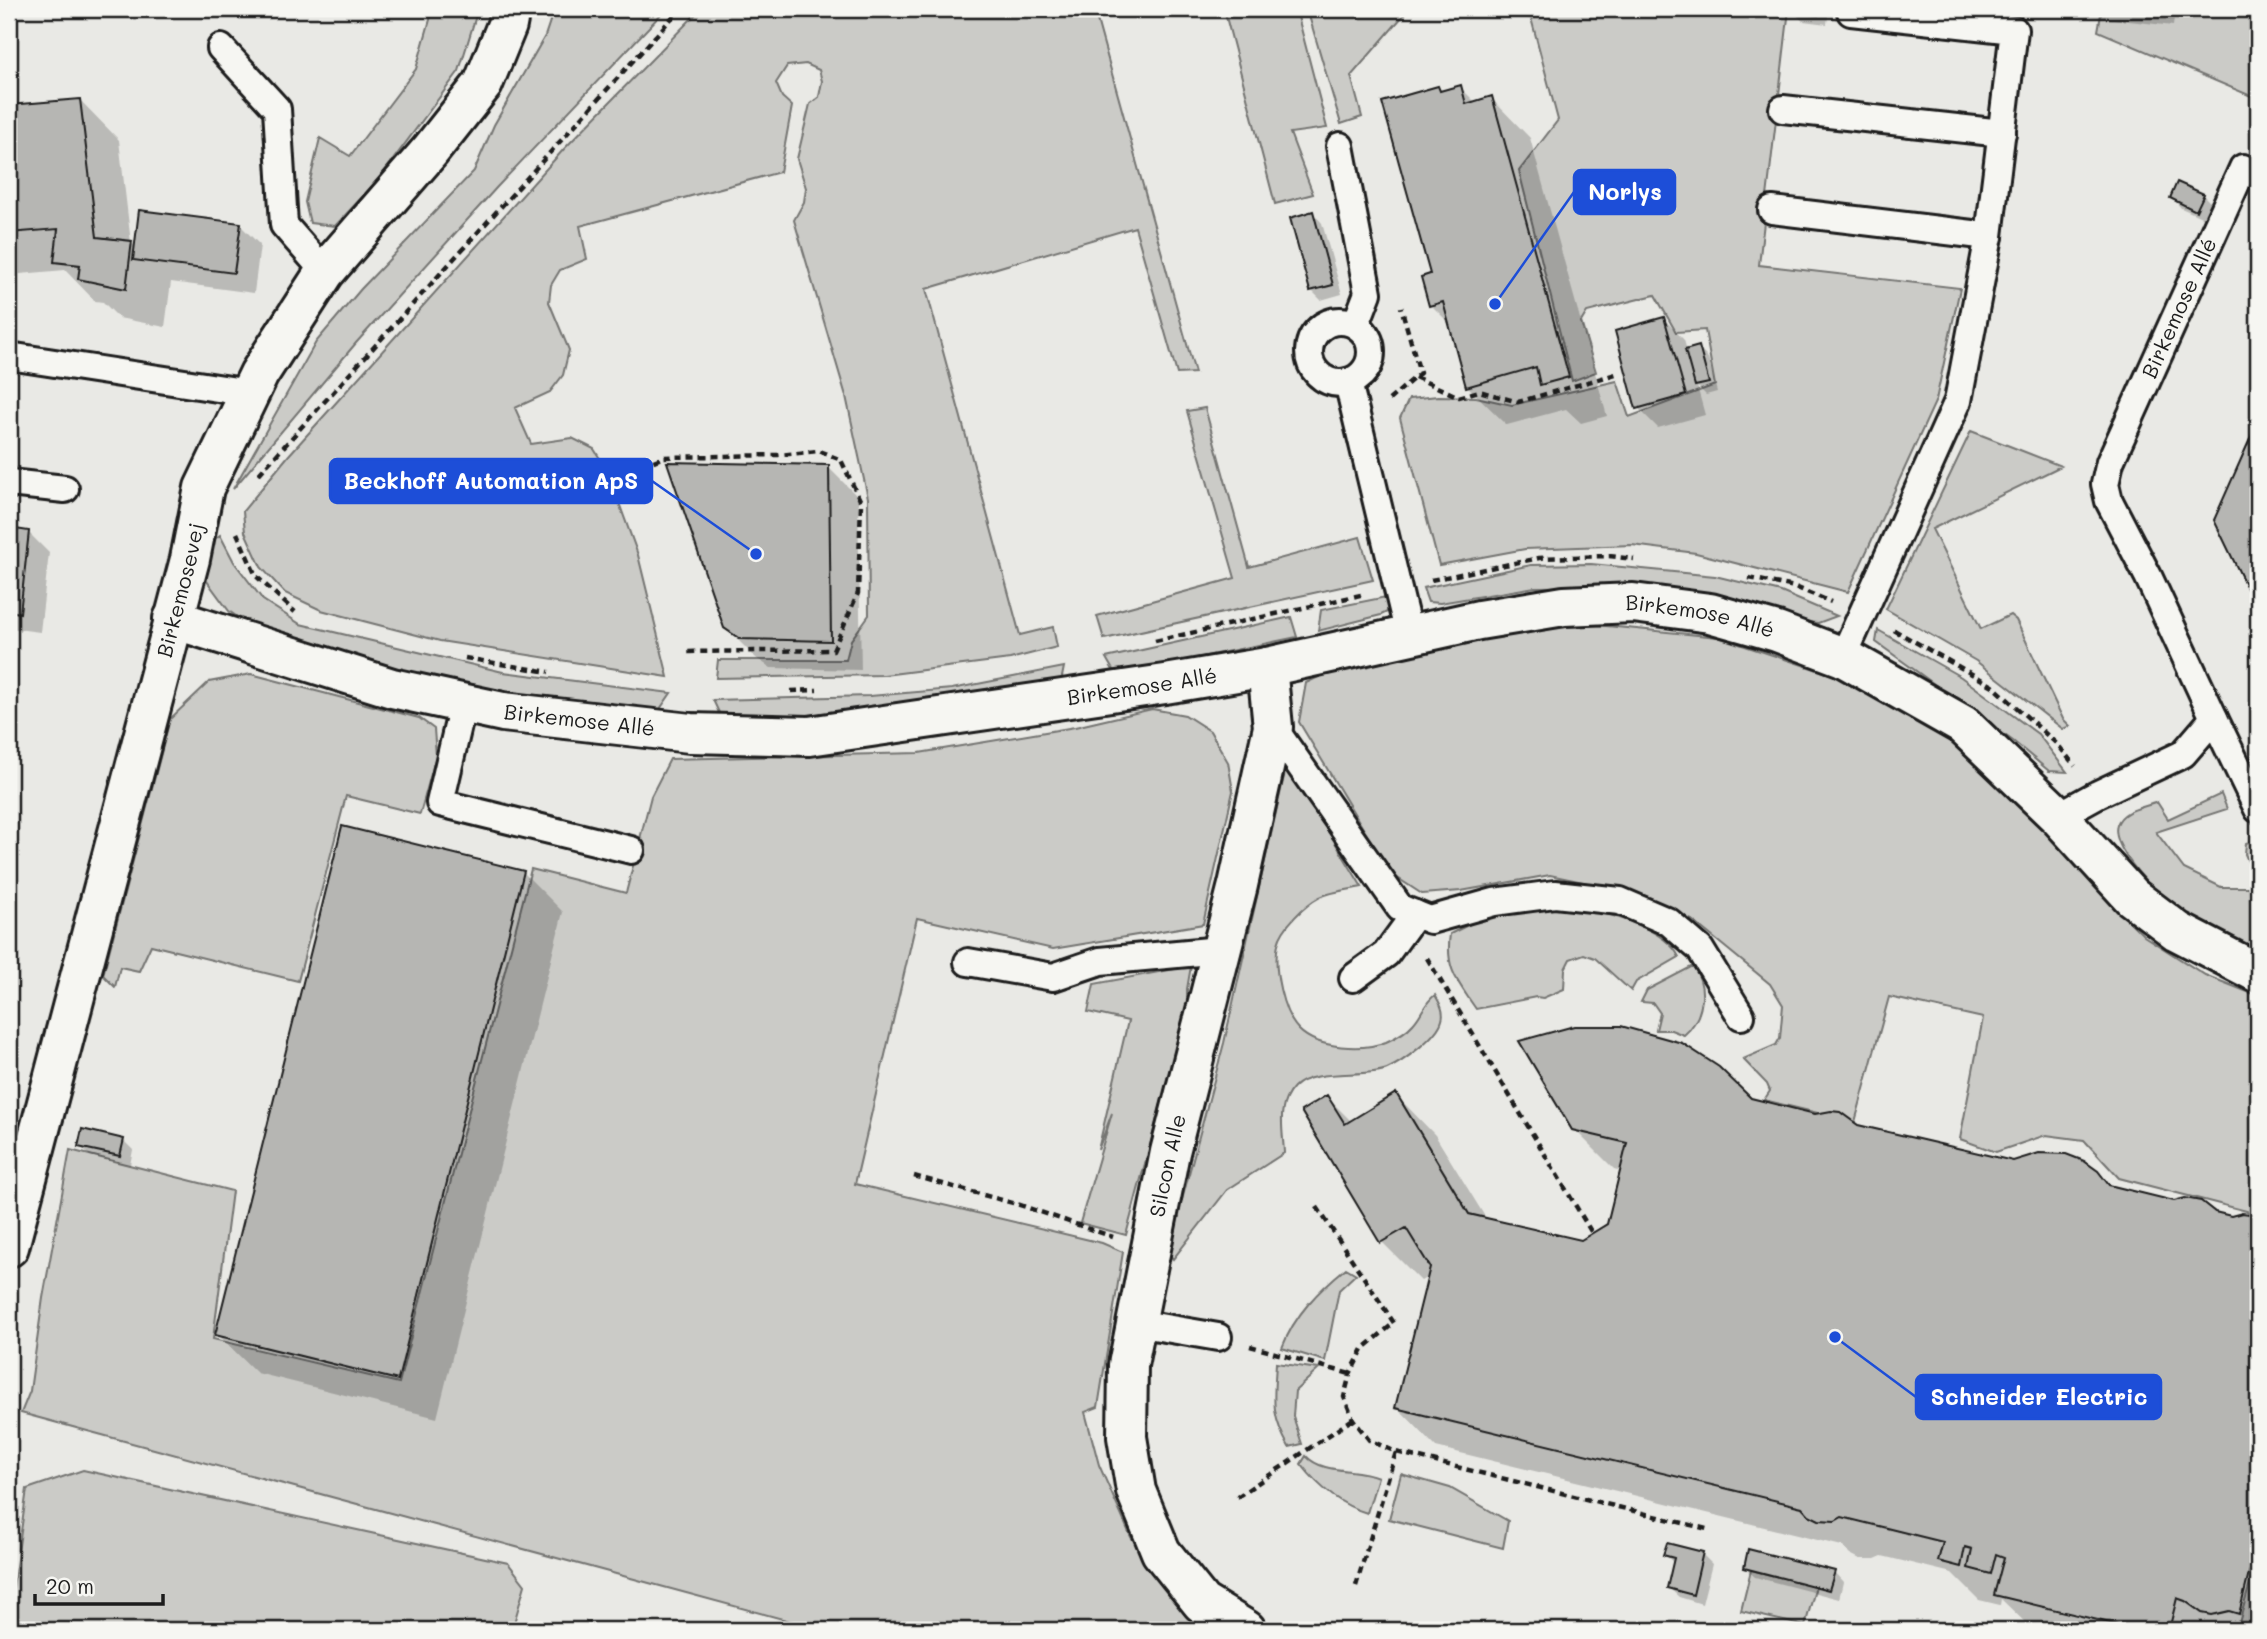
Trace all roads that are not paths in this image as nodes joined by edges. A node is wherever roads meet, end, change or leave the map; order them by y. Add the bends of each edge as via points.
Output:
1 (510, 9) edge
2 (1851, 12) dead end
3 (221, 48) dead end
4 (1783, 109) dead end
5 (2002, 133) junction
6 (1340, 146) dead end
7 (2243, 168) dead end
8 (1772, 210) dead end
9 (1989, 236) junction
10 (325, 272) junction
11 (1356, 324) junction
12 (9, 356) edge
13 (1348, 382) junction
14 (250, 393) junction
15 (9, 483) edge
16 (65, 489) dead end
17 (173, 620) junction
18 (1409, 635) junction
19 (1843, 657) junction
20 (1267, 667) junction
21 (463, 704) junction
22 (2214, 718) junction
23 (1273, 727) junction
24 (2258, 809) edge
25 (2058, 816) junction
26 (631, 850) dead end
27 (1411, 919) junction
28 (1221, 950) junction
29 (968, 962) dead end
30 (2258, 974) edge
31 (1353, 978) dead end
32 (1741, 1016) dead end
33 (9, 1247) edge
34 (1136, 1322) junction
35 (1217, 1337) road end
36 (1246, 1630) edge

1 - 10 street, Birkemosevej via 508,25 483,83
2 - 5 lane via 2014,30
3 - 10 lane via 277,109 284,225
4 - 5 lane
5 - 9 lane
6 - 11 lane via 1368,293
7 - 22 lane, Birkemose Allé via 2110,461 2105,484 2109,501
8 - 9 lane
9 - 19 lane via 1958,401
10 - 14 street, Birkemosevej
11 - 13 lane via 1371,348 1369,363 1361,375
11 - 13 lane via 1335,320 1317,329 1307,348 1312,368 1321,378
12 - 14 lane
13 - 18 lane
14 - 17 street, Birkemosevej via 204,488
15 - 16 lane
17 - 21 street, Birkemose Allé via 391,688
17 - 33 street, Birkemosevej
18 - 19 street, Birkemose Allé via 1563,606 1633,603 1710,613
18 - 20 street, Birkemose Allé
19 - 25 street, Birkemose Allé via 1963,725
20 - 21 street, Birkemose Allé via 809,736 690,733
20 - 23 street, Silcon Alle
21 - 26 lane via 440,803
22 - 24 lane, Birkemose Allé
22 - 25 lane via 2183,754
23 - 27 lane
23 - 28 street, Silcon Alle
25 - 30 street, Birkemose Allé via 2132,897 2177,931
27 - 31 lane via 1386,954
27 - 32 lane via 1430,920 1493,902 1555,894 1619,901 1669,922 1700,949
28 - 29 lane via 1100,961 1053,977
28 - 34 street, Silcon Alle via 1170,1152
34 - 35 lane
34 - 36 street, Silcon Alle via 1128,1365 1127,1437 1136,1491 1161,1552 1202,1603

